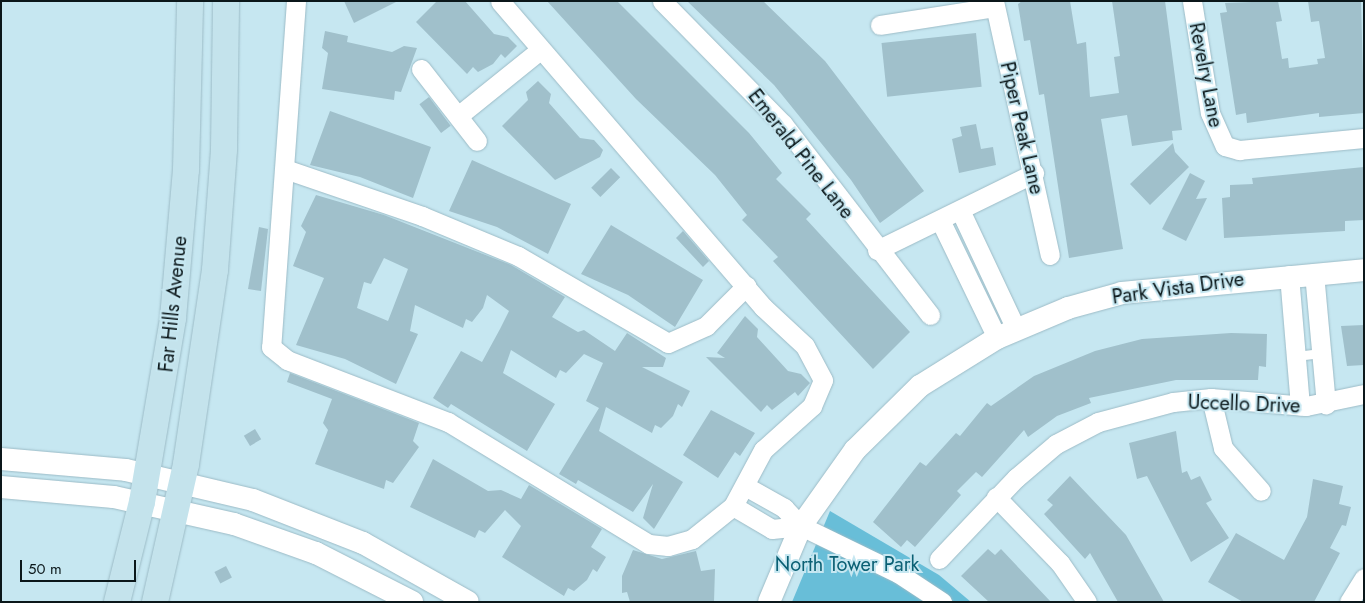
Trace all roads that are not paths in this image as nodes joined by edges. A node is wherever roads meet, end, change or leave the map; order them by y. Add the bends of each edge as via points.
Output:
1 (190, 1) edge
2 (226, 1) edge
3 (296, 1) edge
4 (500, 1) edge
5 (662, 1) edge
6 (1192, 1) edge
7 (995, 4) edge
8 (880, 25) dead end
9 (540, 50) junction
10 (421, 69) dead end
11 (458, 116) junction
12 (1364, 138) edge
13 (477, 141) dead end
14 (285, 169) junction
15 (1034, 173) junction
16 (960, 210) junction
17 (940, 220) junction
18 (877, 250) junction
19 (1050, 255) dead end
20 (1364, 270) edge
21 (1314, 273) junction
22 (1288, 276) junction
23 (746, 286) junction
24 (930, 315) dead end
25 (1007, 333) junction
26 (1321, 353) junction
27 (1296, 356) junction
28 (1364, 394) edge
29 (1211, 398) junction
30 (1326, 404) junction
31 (1300, 406) junction
32 (1, 458) edge
33 (165, 477) junction
34 (745, 486) junction
35 (1, 487) edge
36 (1260, 491) dead end
37 (996, 497) junction
38 (160, 506) junction
39 (732, 506) junction
40 (801, 526) junction
41 (939, 559) dead end
42 (1364, 578) edge
43 (770, 601) edge
44 (118, 602) edge
45 (155, 602) edge
46 (412, 602) edge
47 (468, 602) edge
48 (942, 602) edge
49 (1087, 602) edge
50 (1349, 602) edge

1 - 33 main road, Far Hills Avenue via 188,131
2 - 33 main road, Far Hills Avenue via 218,238
3 - 14 street
4 - 9 street
5 - 18 street, Emerald Pine Lane via 758,95
6 - 12 street, Revelry Lane via 1210,113 1226,146 1240,150
7 - 8 street
7 - 15 street, Piper Peak Lane
9 - 11 street
9 - 23 street
10 - 11 street
11 - 13 street
14 - 23 street via 422,216 518,256 668,343 706,326
14 - 39 street via 270,304 270,346 287,360 448,422 649,544 668,546 692,538
15 - 16 street
15 - 19 street, Piper Peak Lane
16 - 17 street
16 - 25 street
17 - 18 street
17 - 25 street
18 - 24 street, Emerald Pine Lane
20 - 21 street, Park Vista Drive
21 - 22 street, Park Vista Drive
21 - 26 street
22 - 25 street, Park Vista Drive via 1122,293 1068,308
22 - 27 street
23 - 34 street via 804,346 823,380 812,406 763,450
25 - 40 street, Park Vista Drive via 945,368 875,428 837,472
26 - 27 lane
26 - 30 street
27 - 31 street
28 - 30 street, Uccello Drive
29 - 31 street, Uccello Drive
29 - 36 street via 1223,448
29 - 37 street, Uccello Drive via 1173,402 1098,422 1056,444
30 - 31 street, Uccello Drive
32 - 33 street
33 - 38 main road, Far Hills Avenue
33 - 38 main road, Far Hills Avenue
33 - 47 street via 271,506 344,534
34 - 39 street
34 - 40 street via 784,508
35 - 38 street
37 - 41 street, Uccello Drive
37 - 49 street via 1060,563
38 - 44 main road, Far Hills Avenue
38 - 45 main road, Far Hills Avenue
38 - 46 street via 234,524 316,553
39 - 40 street via 772,529
40 - 43 street, Park Vista Drive
40 - 48 street via 898,573
42 - 50 street

